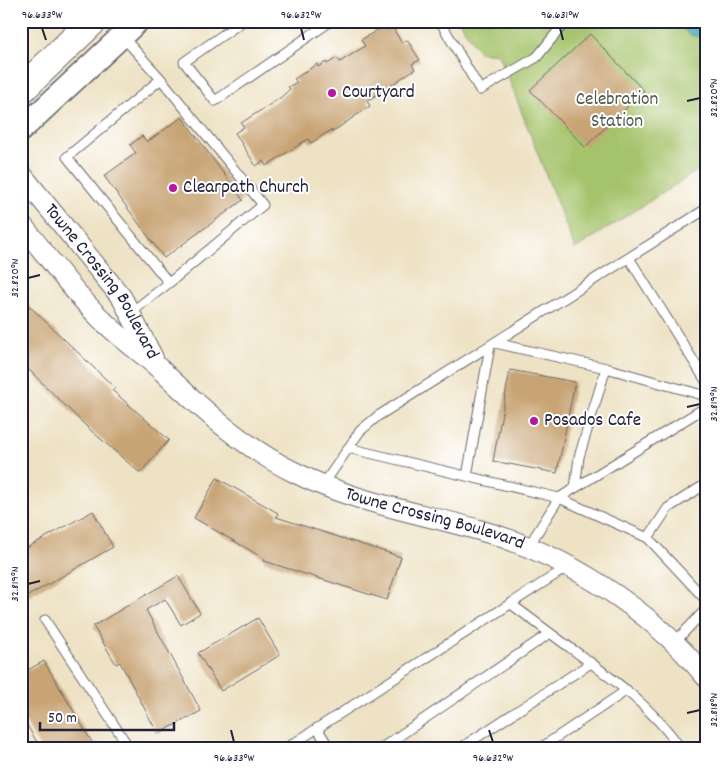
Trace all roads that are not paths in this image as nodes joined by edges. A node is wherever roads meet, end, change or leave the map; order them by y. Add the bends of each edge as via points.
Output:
1 (93, 21) edge
2 (242, 21) edge
3 (331, 21) edge
4 (440, 21) edge
5 (566, 21) edge
6 (130, 29) edge
7 (161, 79) junction
8 (21, 90) edge
9 (21, 130) edge
10 (21, 174) edge
11 (706, 209) edge
12 (21, 224) edge
13 (629, 258) junction
14 (169, 283) junction
15 (130, 314) junction
16 (492, 344) junction
17 (159, 368) junction
18 (606, 368) junction
19 (706, 381) edge
20 (706, 396) edge
21 (706, 407) edge
22 (348, 448) junction
23 (467, 476) junction
24 (706, 484) edge
25 (323, 485) junction
26 (574, 488) junction
27 (559, 498) junction
28 (648, 538) junction
29 (528, 547) junction
30 (569, 566) junction
31 (706, 600) edge
32 (511, 604) junction
33 (706, 609) edge
34 (45, 620) dead end
35 (550, 633) junction
36 (674, 643) junction
37 (591, 663) junction
38 (706, 677) edge
39 (627, 690) junction
40 (317, 728) junction
41 (130, 749) edge
42 (285, 749) edge
43 (330, 749) edge
44 (380, 749) edge
45 (459, 749) edge
46 (539, 749) edge
47 (681, 749) edge

1 - 8 highway
2 - 3 lane via 184,62 215,100
4 - 5 lane via 480,90 538,57
6 - 7 lane
6 - 9 main road
7 - 14 lane via 67,157
7 - 14 lane via 263,205
10 - 15 street, Towne Crossing Boulevard via 122,298
11 - 13 lane
12 - 17 street, Towne Crossing Boulevard via 99,318
13 - 16 lane
13 - 19 lane
14 - 15 lane
15 - 17 street, Towne Crossing Boulevard
16 - 18 lane
16 - 22 lane via 378,416 360,431
16 - 23 lane
17 - 25 street, Towne Crossing Boulevard via 215,422 263,454
18 - 20 lane
18 - 26 lane via 579,457
21 - 26 lane
22 - 23 lane
22 - 25 lane
23 - 27 lane
24 - 28 lane via 668,508
25 - 29 street, Towne Crossing Boulevard via 354,498 481,530
26 - 27 lane
27 - 28 lane
27 - 29 lane
28 - 31 lane
29 - 30 street, Towne Crossing Boulevard
30 - 32 lane
30 - 36 street, Towne Crossing Boulevard via 611,592
32 - 35 lane
32 - 40 lane
33 - 36 lane
34 - 41 lane
35 - 37 lane
35 - 44 lane
36 - 38 street, Towne Crossing Boulevard
37 - 39 lane
37 - 45 lane
39 - 46 lane
39 - 47 lane via 668,729
40 - 42 lane
40 - 43 lane

